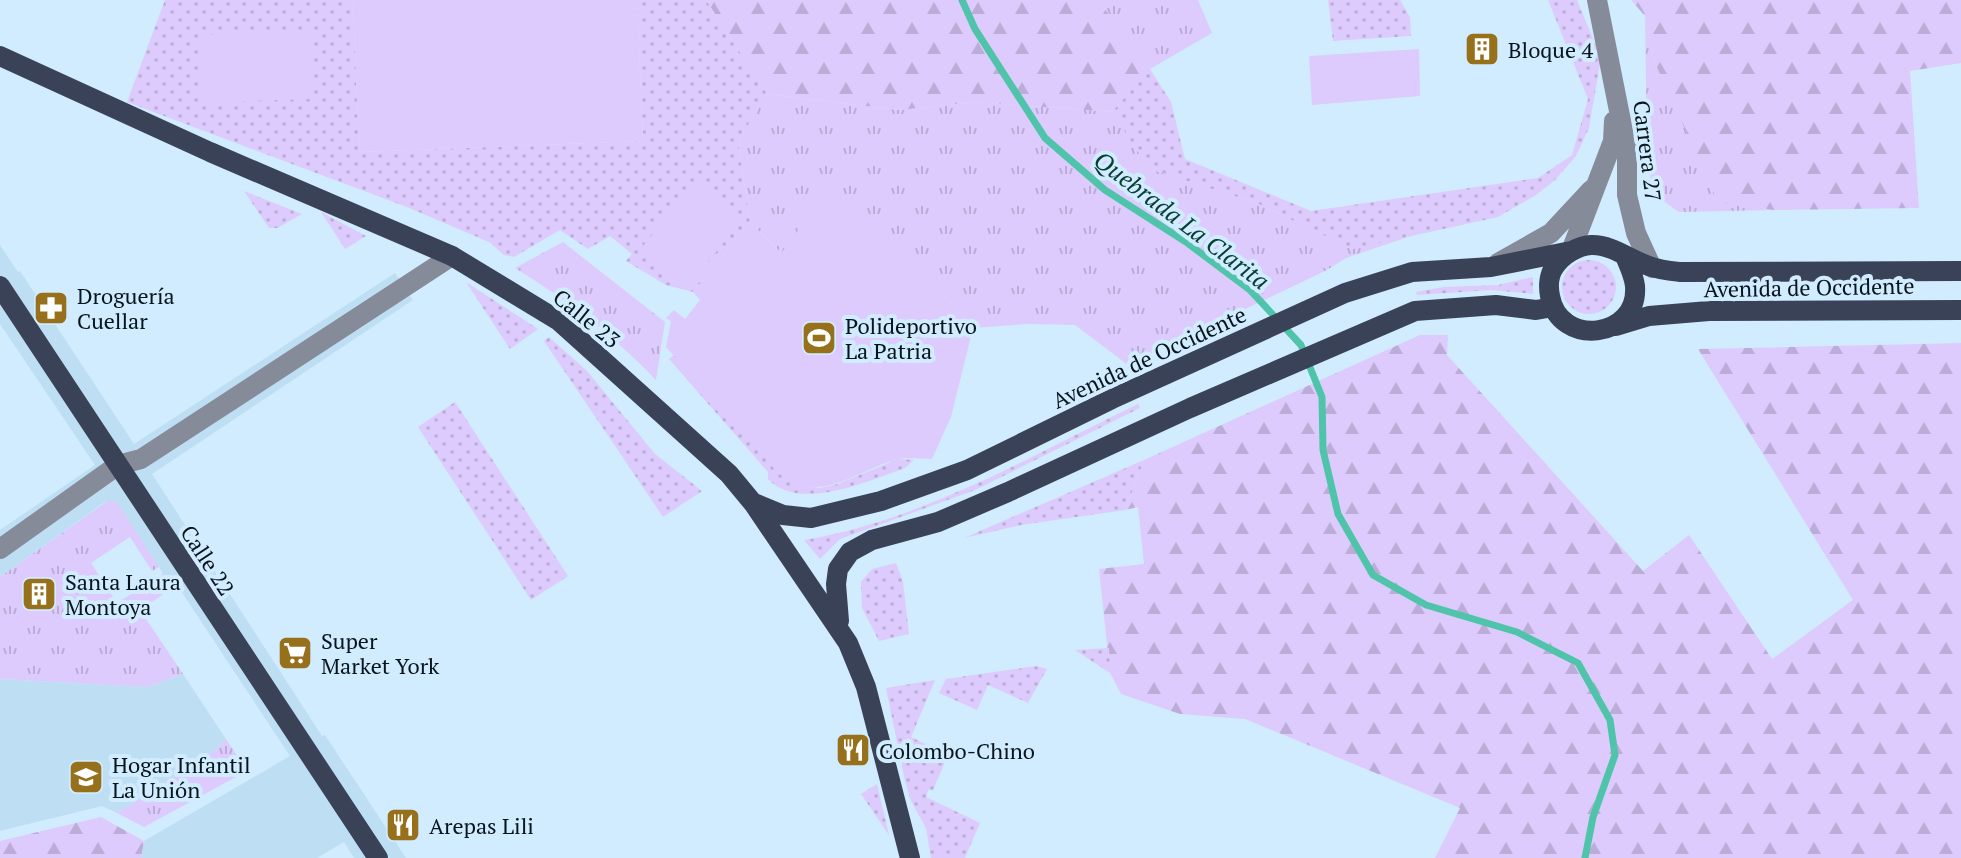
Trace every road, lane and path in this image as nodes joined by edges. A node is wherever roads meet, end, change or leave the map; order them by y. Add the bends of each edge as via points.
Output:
1 (1597, 0) edge
2 (0, 56) edge
3 (1615, 85) junction
4 (1599, 181) junction
5 (1627, 195) junction
6 (1571, 251) junction
7 (452, 256) junction
8 (1625, 256) junction
9 (1491, 267) junction
10 (1652, 268) junction
11 (1959, 271) edge
12 (0, 286) edge
13 (1553, 307) junction
14 (1961, 310) edge
15 (1612, 327) junction
16 (118, 465) junction
17 (753, 503) junction
18 (0, 549) edge
19 (840, 627) junction
20 (378, 858) edge
21 (910, 858) edge

1 - 3 street, Carrera 27
2 - 7 main road, Calle 23
3 - 4 street, Carrera 27 via 1613,141
3 - 5 street, Carrera 27 via 1627,151
4 - 6 street, Carrera 27
4 - 9 street via 1551,233
5 - 8 street
5 - 10 street, Carrera 27
6 - 8 main road via 1598,245
6 - 9 main road, Avenida de Occidente
6 - 13 main road via 1551,276
7 - 16 street via 141,459
7 - 17 main road, Calle 23 via 559,321 729,474
8 - 10 main road, Avenida de Occidente
8 - 15 main road via 1635,283 1634,299
9 - 17 main road, Avenida de Occidente via 1412,272 1345,293 967,470 881,501 811,518 783,515
10 - 11 main road, Avenida de Occidente
12 - 16 main road, Calle 22
13 - 15 main road via 1562,320 1580,330
13 - 19 main road via 1415,311 938,522 872,540 850,552 838,569
14 - 15 main road, Avenida de Occidente via 1709,311 1649,316
16 - 18 street
16 - 20 main road, Calle 22
17 - 19 main road, Calle 23
19 - 21 main road, Calle 23 via 866,687

